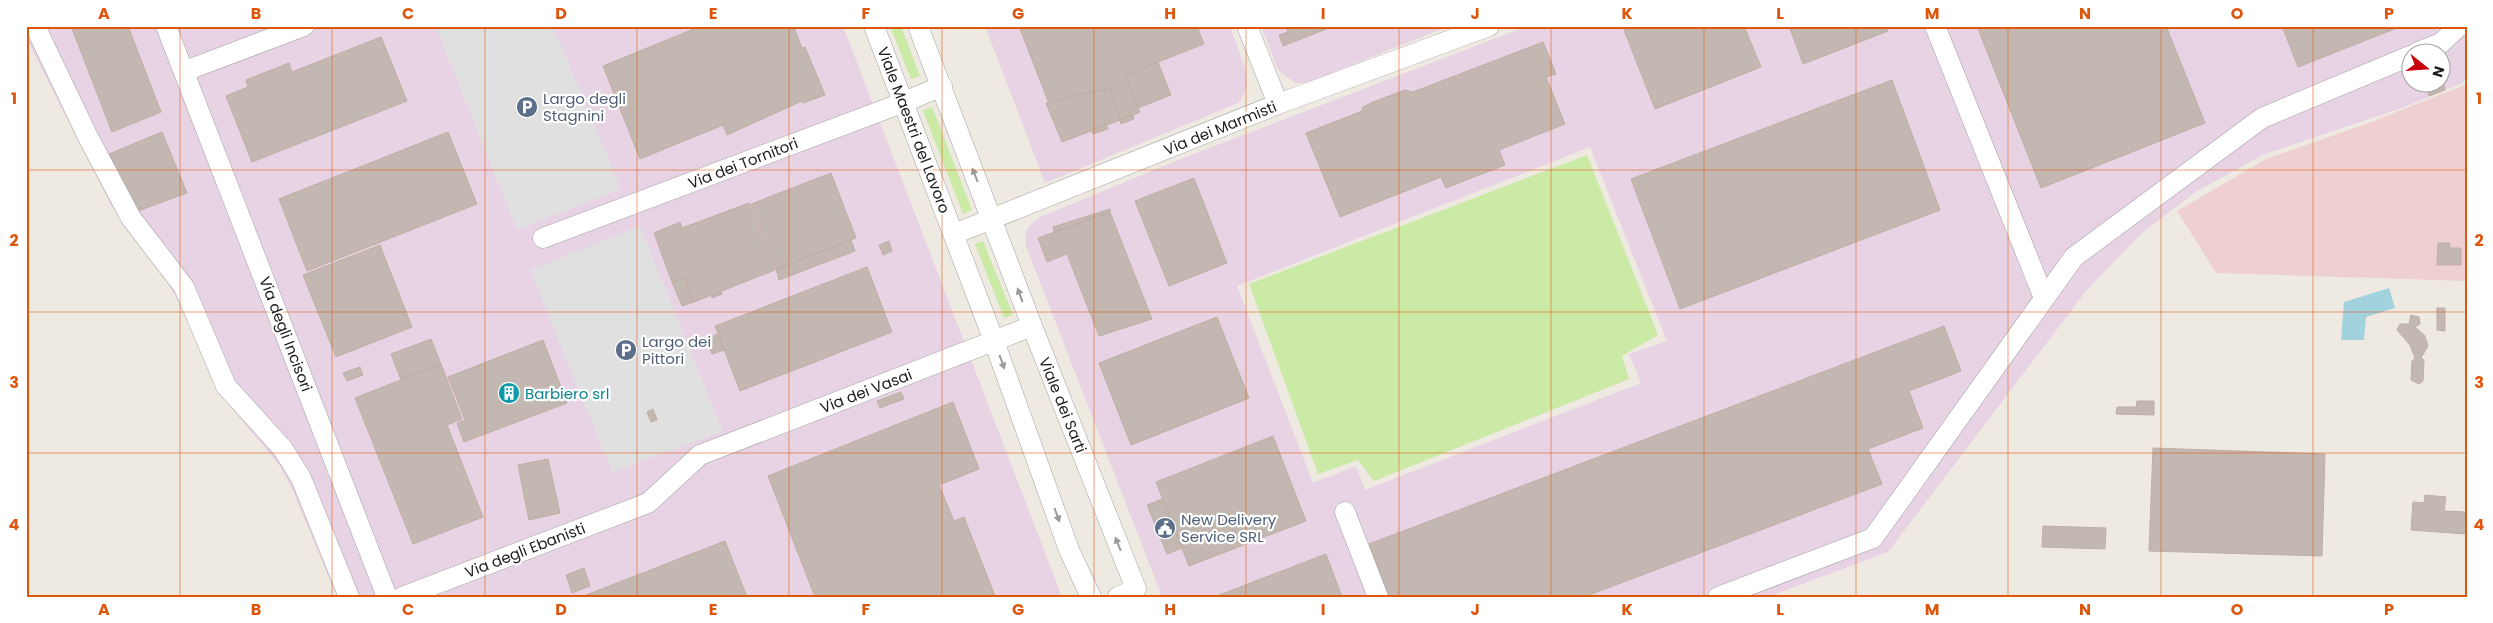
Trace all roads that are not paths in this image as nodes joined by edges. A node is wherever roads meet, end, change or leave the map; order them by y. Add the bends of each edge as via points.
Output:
1 (35, 26) edge
2 (166, 26) edge
3 (304, 26) edge
4 (874, 26) edge
5 (918, 26) edge
6 (1247, 26) edge
7 (1489, 26) edge
8 (1935, 26) edge
9 (2459, 26) edge
10 (2442, 42) edge
11 (2400, 60) edge
12 (185, 71) junction
13 (942, 86) junction
14 (902, 103) junction
15 (1278, 104) junction
16 (993, 220) junction
17 (954, 234) junction
18 (543, 238) dead end
19 (2044, 298) junction
20 (1032, 326) junction
21 (994, 340) junction
22 (648, 503) joint
23 (1345, 512) dead end
24 (1127, 593) edge
25 (349, 597) edge
26 (387, 597) edge
27 (402, 597) edge
28 (1091, 597) edge
29 (1378, 597) edge
30 (1718, 597) edge

1 - 25 street via 131,218 184,287 226,386 283,449 301,478
2 - 12 street, Via degli Incisori
3 - 12 street
4 - 14 street, Viale Maestri del Lavoro
5 - 13 street
6 - 15 street
7 - 15 street, Via dei Marmisti
8 - 19 street
9 - 10 street
11 - 19 street via 2262,118 2074,257
12 - 26 street, Via degli Incisori
13 - 14 street, Via dei Tornitori
16 -> 13 street
14 - 17 street, Viale Maestri del Lavoro
14 - 18 street, Via dei Tornitori
15 - 16 street, Via dei Marmisti
16 - 17 street, Via dei Marmisti
20 -> 16 street, Viale dei Sarti
17 - 21 street
19 - 30 street via 1873,538
20 - 21 street, Via dei Vasai
24 -> 20 street, Viale dei Sarti
21 - 22 street, Via dei Vasai via 700,455
21 -> 28 street via 1070,550
22 - 27 street, Via degli Ebanisti
23 - 29 street

